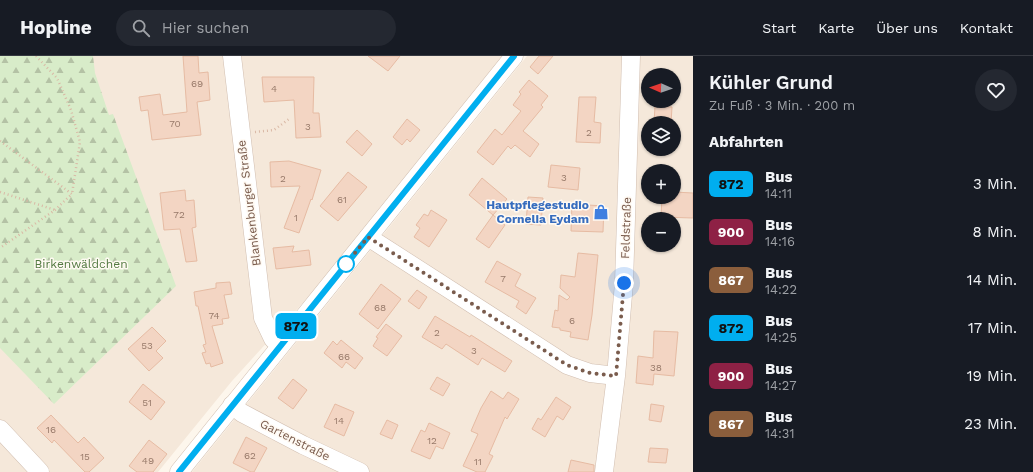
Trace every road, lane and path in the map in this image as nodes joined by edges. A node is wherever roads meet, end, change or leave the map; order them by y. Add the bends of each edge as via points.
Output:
1 (36, 56) edge
2 (232, 56) edge
3 (514, 56) edge
4 (631, 56) edge
5 (289, 119) dead end
6 (241, 133) junction
7 (0, 141) edge
8 (0, 192) edge
9 (72, 194) junction
10 (55, 210) junction
11 (368, 237) junction
12 (0, 248) edge
13 (280, 346) junction
14 (616, 376) junction
15 (232, 405) junction
16 (0, 429) edge
17 (40, 472) edge
18 (179, 472) edge
19 (360, 472) edge
20 (604, 472) edge

1 - 9 path via 57,78 71,110 80,142
2 - 6 street, Blankenburger Straße
3 - 11 street
4 - 14 street, Feldstraße via 624,283
5 - 6 path via 274,130
6 - 13 street, Blankenburger Straße via 263,318 273,339
7 - 9 path
8 - 10 path
9 - 10 path
10 - 12 path
11 - 13 street
11 - 14 street via 567,365 590,373
13 - 15 street
14 - 20 street, Feldstraße
15 - 18 street
15 - 19 street, Gartenstraße via 242,413 303,445
16 - 17 street

